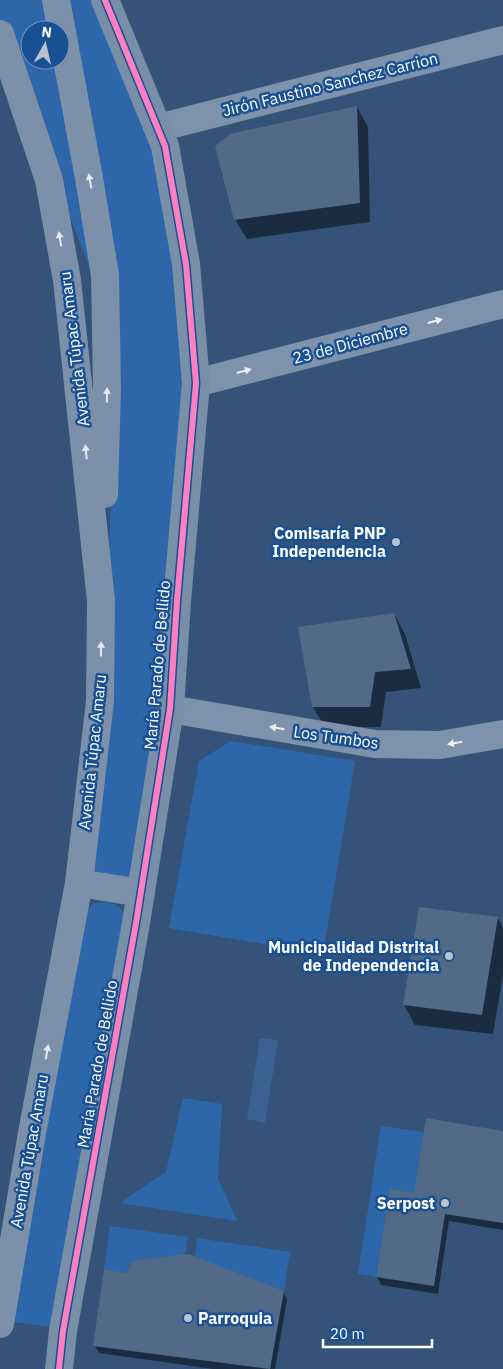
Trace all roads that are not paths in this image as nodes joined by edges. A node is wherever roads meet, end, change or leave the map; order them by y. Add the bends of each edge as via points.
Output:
1 (56, 0) edge
2 (105, 0) edge
3 (0, 34) edge
4 (503, 40) edge
5 (158, 128) junction
6 (503, 304) edge
7 (196, 383) junction
8 (101, 601) junction
9 (170, 709) junction
10 (503, 734) edge
11 (79, 883) junction
12 (141, 893) junction
13 (17, 1223) junction
14 (0, 1261) edge
15 (0, 1324) edge
16 (58, 1369) edge

8 -> 1 main road via 108,388 105,276
2 - 5 street, María Parado de Bellido
8 -> 3 main road, Avenida Túpac Amaru via 66,272 49,180
4 - 5 street, Jirón Faustino Sanchez Carrion
5 - 7 street, María Parado de Bellido via 165,146 186,264
7 -> 6 street, 23 de Diciembre
7 - 9 street, María Parado de Bellido
11 -> 8 main road, Avenida Túpac Amaru via 100,701
10 -> 9 street, Los Tumbos via 440,745 375,744
9 - 12 street, María Parado de Bellido
11 - 12 main road
13 -> 11 main road, Avenida Túpac Amaru
12 - 16 street, María Parado de Bellido
13 - 14 main road
13 - 15 main road, Avenida Túpac Amaru

